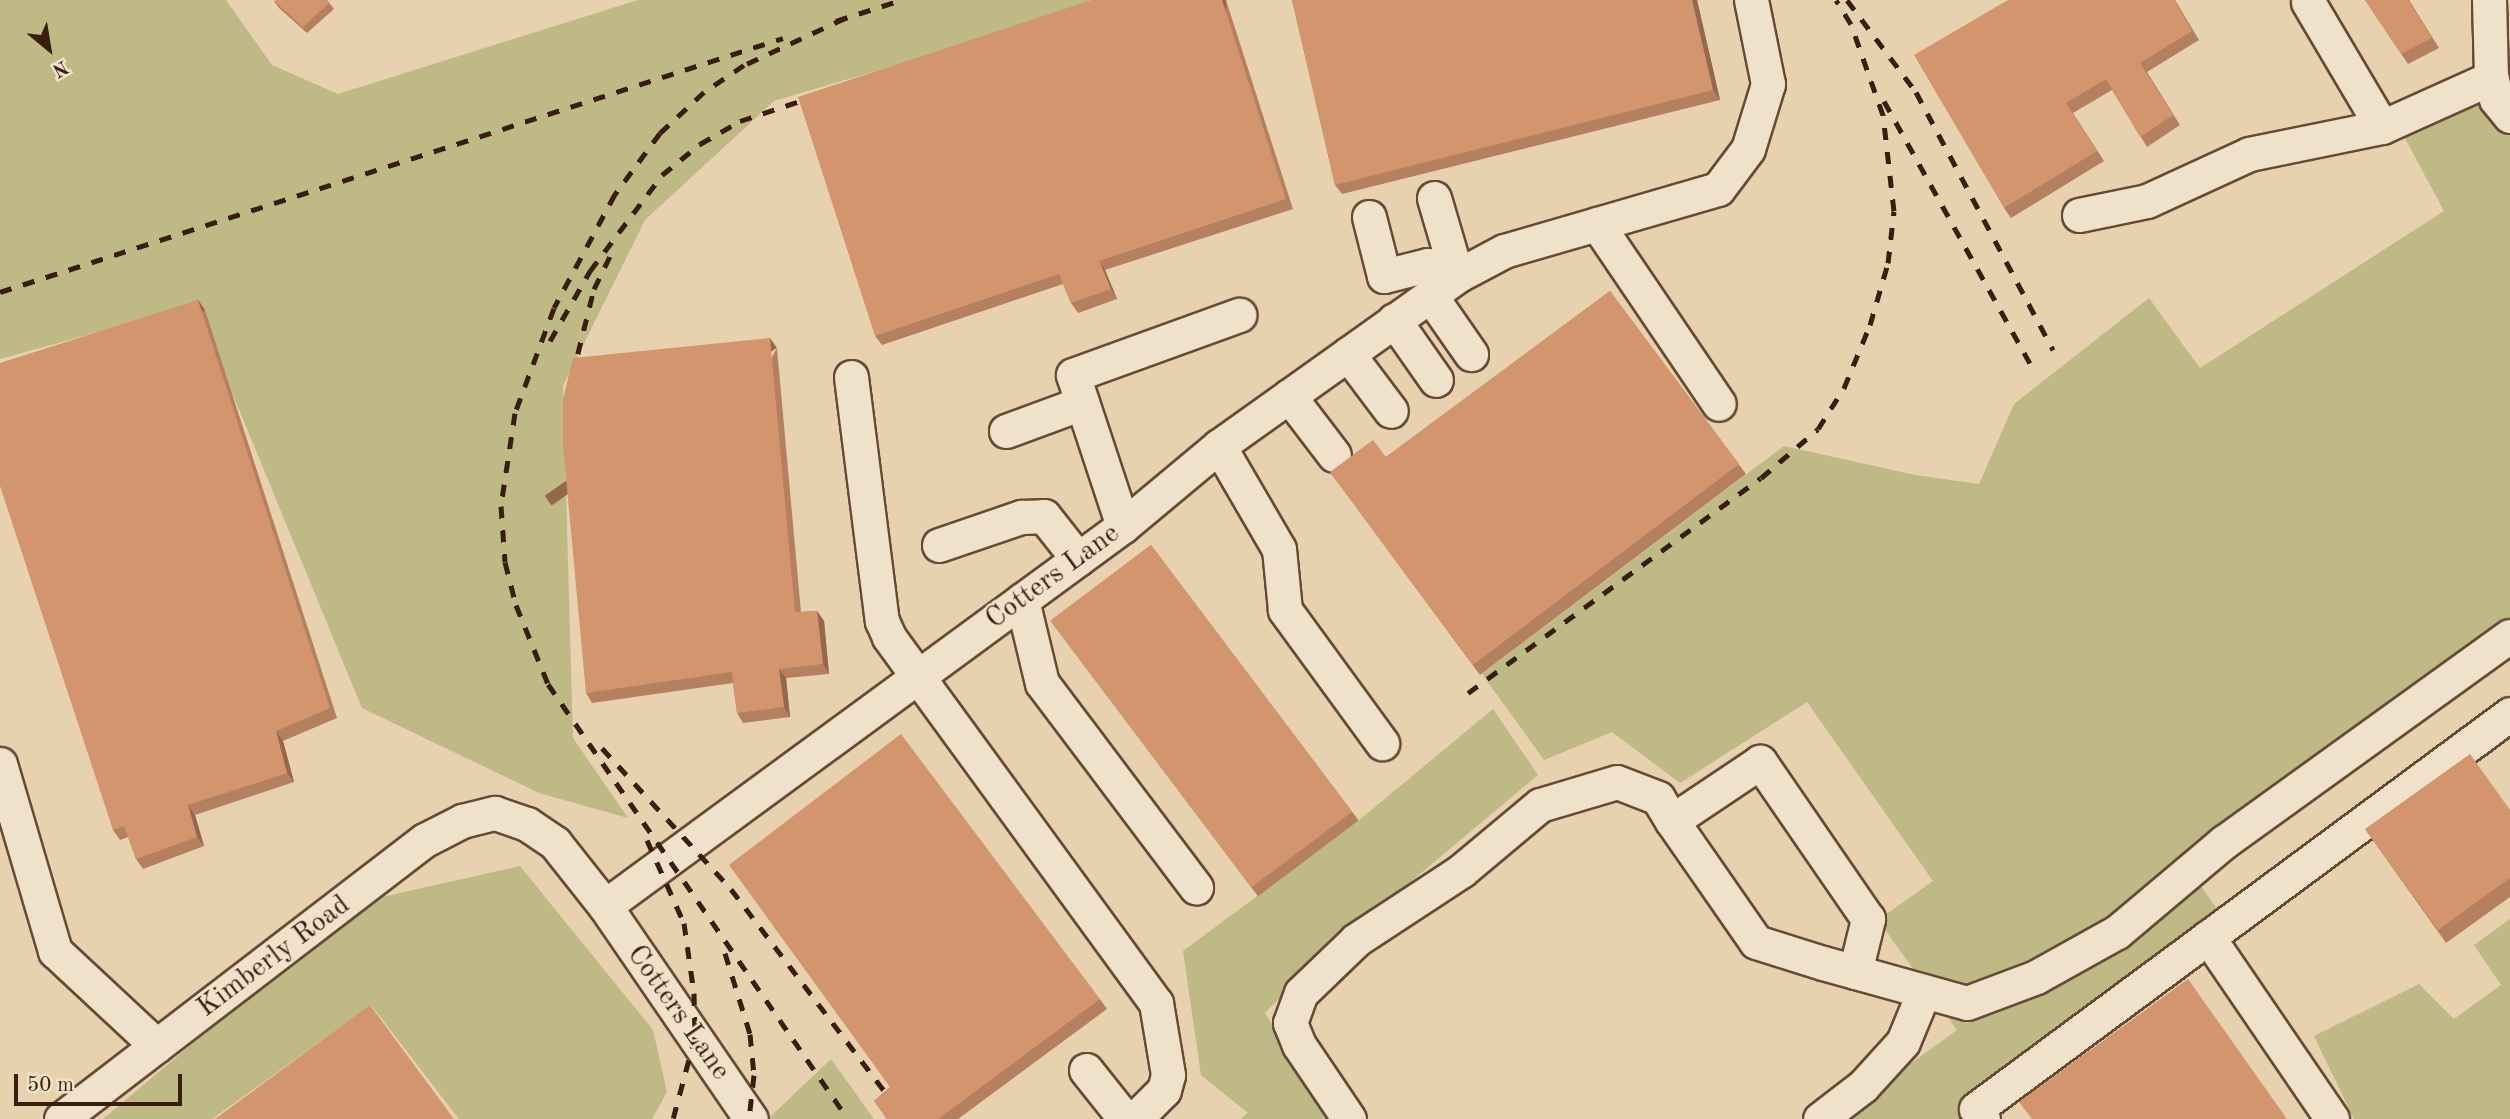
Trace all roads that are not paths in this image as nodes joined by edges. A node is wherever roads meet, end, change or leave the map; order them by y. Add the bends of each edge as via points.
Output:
1 (1751, 0) edge
2 (2489, 0) edge
3 (2308, 2) dead end
4 (2502, 27) edge
5 (2491, 78) junction
6 (2510, 116) edge
7 (2382, 127) junction
8 (1434, 198) dead end
9 (2079, 215) dead end
10 (1369, 217) dead end
11 (1597, 224) junction
12 (1441, 287) junction
13 (1239, 315) dead end
14 (1394, 320) junction
15 (1348, 354) junction
16 (1471, 354) dead end
17 (851, 377) dead end
18 (1436, 380) dead end
19 (1289, 396) junction
20 (1082, 403) junction
21 (1719, 404) dead end
22 (1391, 411) dead end
23 (1006, 431) dead end
24 (1219, 446) junction
25 (1334, 455) dead end
26 (1123, 526) junction
27 (939, 545) dead end
28 (1078, 559) junction
29 (1022, 600) junction
30 (2510, 636) edge
31 (919, 676) junction
32 (2510, 714) edge
33 (1382, 743) dead end
34 (0, 764) edge
35 (495, 813) joint
36 (1672, 821) junction
37 (1196, 887) dead end
38 (605, 906) junction
39 (2208, 937) junction
40 (1855, 972) junction
41 (1924, 991) junction
42 (157, 1046) junction
43 (1086, 1070) dead end
44 (61, 1119) edge
45 (751, 1119) edge
46 (1125, 1119) edge
47 (1135, 1119) edge
48 (1349, 1119) edge
49 (1820, 1119) edge
50 (1983, 1119) edge
51 (2332, 1119) edge

1 - 11 street, Cotters Lane via 1768,84 1748,149 1718,189
2 - 4 street
3 - 7 street
4 - 5 street
5 - 6 street via 2496,99
5 - 7 street
7 - 9 street via 2249,154 2147,201
8 - 12 street
10 - 12 street via 1384,276 1428,265
11 - 12 street, Cotters Lane via 1504,251
11 - 21 street
12 - 14 street, Cotters Lane
12 - 16 street
13 - 20 street via 1073,375
14 - 15 street, Cotters Lane
14 - 18 street
15 - 19 street, Cotters Lane
15 - 22 street
17 - 31 street via 882,621
19 - 24 street, Cotters Lane
19 - 25 street
20 - 23 street
20 - 26 street
24 - 26 street, Cotters Lane
24 - 33 street via 1279,549 1285,610
26 - 28 street, Cotters Lane
27 - 28 street via 1021,517 1044,516
28 - 29 street, Cotters Lane
29 - 31 street, Cotters Lane
29 - 37 street via 1042,683
30 - 41 street via 2224,842 2117,932 2036,977 1967,1003
31 - 38 street, Cotters Lane
31 - 47 street via 1156,1003 1168,1075 1164,1090
32 - 39 street
34 - 42 street via 55,951
35 - 38 street, Cotters Lane via 527,824 555,844
35 - 42 street, Kimberly Road via 462,821 425,840
36 - 40 street via 1756,942
36 - 40 street via 1760,762 1868,919
36 - 48 street via 1658,798 1618,782 1540,805 1461,871 1356,940 1301,993 1290,1023 1299,1045
38 - 45 street, Cotters Lane
39 - 50 street via 1976,1109
39 - 51 street
40 - 41 street
41 - 49 street via 1903,1042 1863,1086
42 - 44 street, Kimberly Road
43 - 46 street

